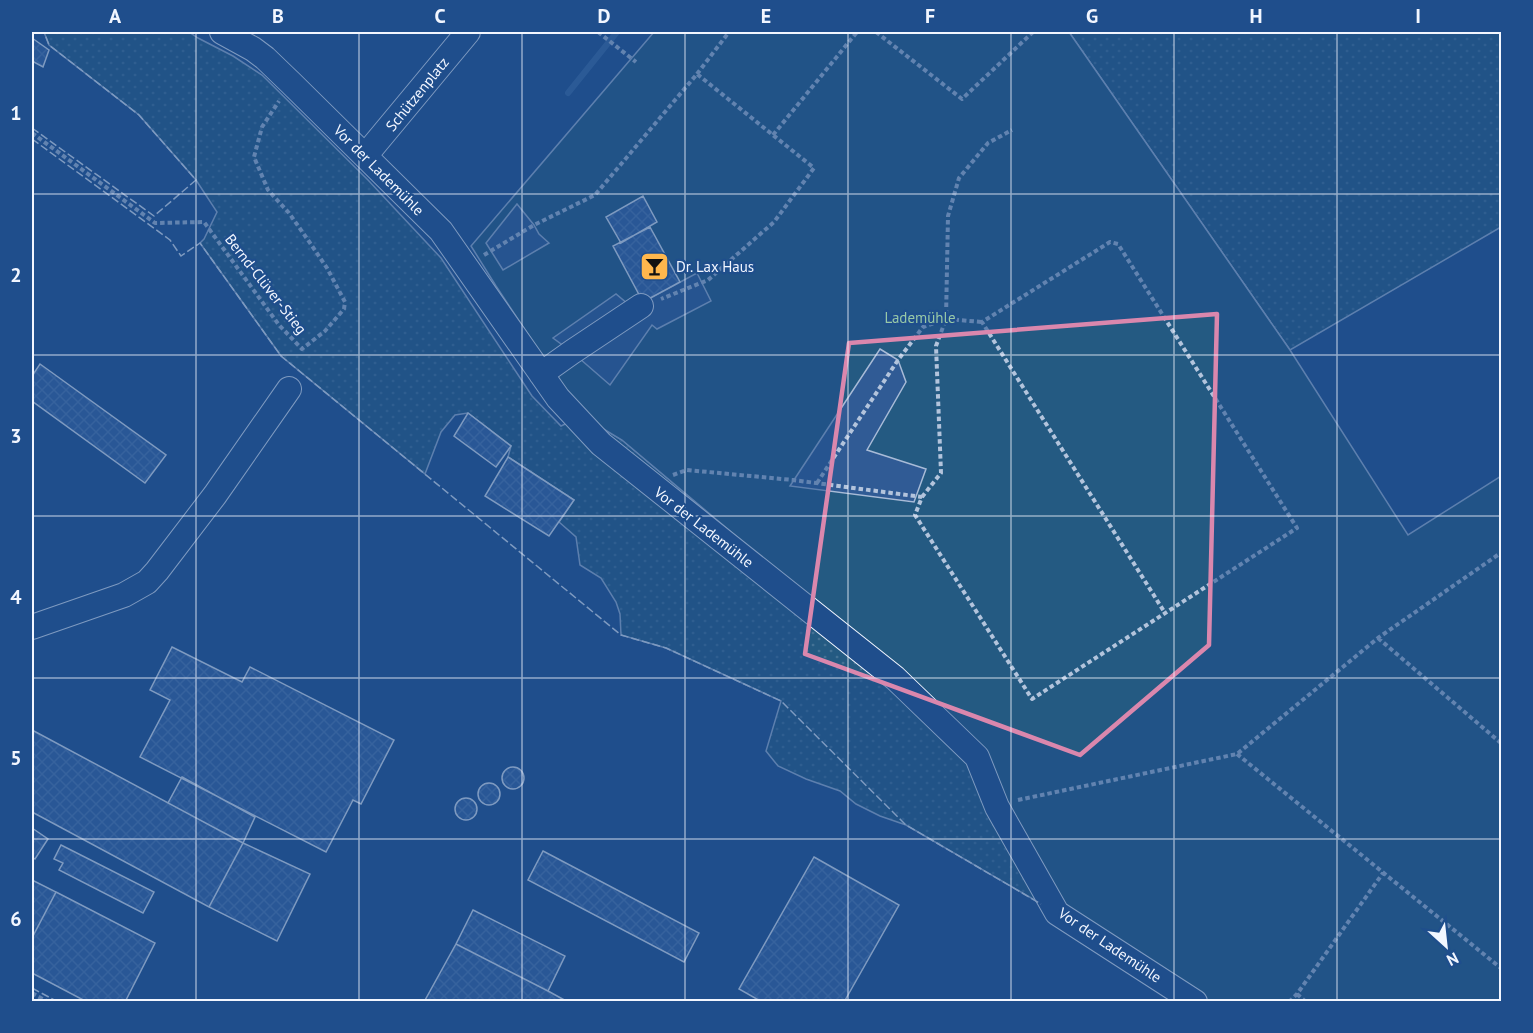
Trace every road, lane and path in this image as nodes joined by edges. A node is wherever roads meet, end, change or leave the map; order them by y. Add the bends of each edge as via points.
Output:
1 (222, 32) edge
2 (467, 32) edge
3 (598, 32) edge
4 (729, 32) edge
5 (857, 32) edge
6 (876, 32) edge
7 (1033, 32) edge
8 (636, 62) dead end
9 (696, 74) junction
10 (291, 83) junction
11 (1012, 129) dead end
12 (32, 133) edge
13 (773, 135) junction
14 (365, 156) junction
15 (466, 266) junction
16 (641, 306) joint
17 (946, 319) junction
18 (982, 322) junction
19 (541, 374) junction
20 (289, 389) dead end
21 (649, 483) junction
22 (817, 483) junction
23 (922, 497) junction
24 (1502, 552) edge
25 (1165, 613) junction
26 (32, 627) edge
27 (1378, 638) junction
28 (1502, 744) edge
29 (1237, 754) junction
30 (997, 807) junction
31 (1383, 873) junction
32 (1502, 969) edge
33 (32, 993) edge
34 (1297, 994) junction
35 (48, 1002) edge
36 (1195, 1002) edge
37 (1289, 1002) edge
38 (1306, 1002) edge

1 - 10 street, Vor der Lademühle via 253,49
2 - 14 street, Schützenplatz
3 - 8 path
4 - 9 path
5 - 13 path
6 - 7 path via 962,99
9 - 13 path
9 - 15 path via 595,195 534,225
10 - 12 path, Bernd-Clüver-Stieg via 262,127 254,157 268,190 321,258 345,306 326,331 302,350 279,326 204,222 155,223
10 - 14 street, Vor der Lademühle
11 - 17 path via 988,143 960,178 948,216
13 - 16 path via 814,168 774,222 708,280
14 - 15 street, Vor der Lademühle via 441,231
15 - 19 street, Vor der Lademühle
16 - 19 street
17 - 18 path
17 - 22 path via 923,327
17 - 23 path via 936,346 940,473
18 - 25 path
18 - 25 path via 1110,242 1118,244 1297,528
19 - 21 street, Vor der Lademühle via 601,444
20 - 26 street via 152,577 124,595
21 - 22 path via 687,471
21 - 30 street, Vor der Lademühle via 895,678 978,757
22 - 23 path
23 - 25 path via 915,515 1032,699
24 - 27 path
27 - 28 path
27 - 29 path
29 - 30 path
29 - 31 path
30 - 36 street, Vor der Lademühle via 1057,913
31 - 32 path
31 - 34 path
33 - 35 path
34 - 37 path
34 - 38 path

